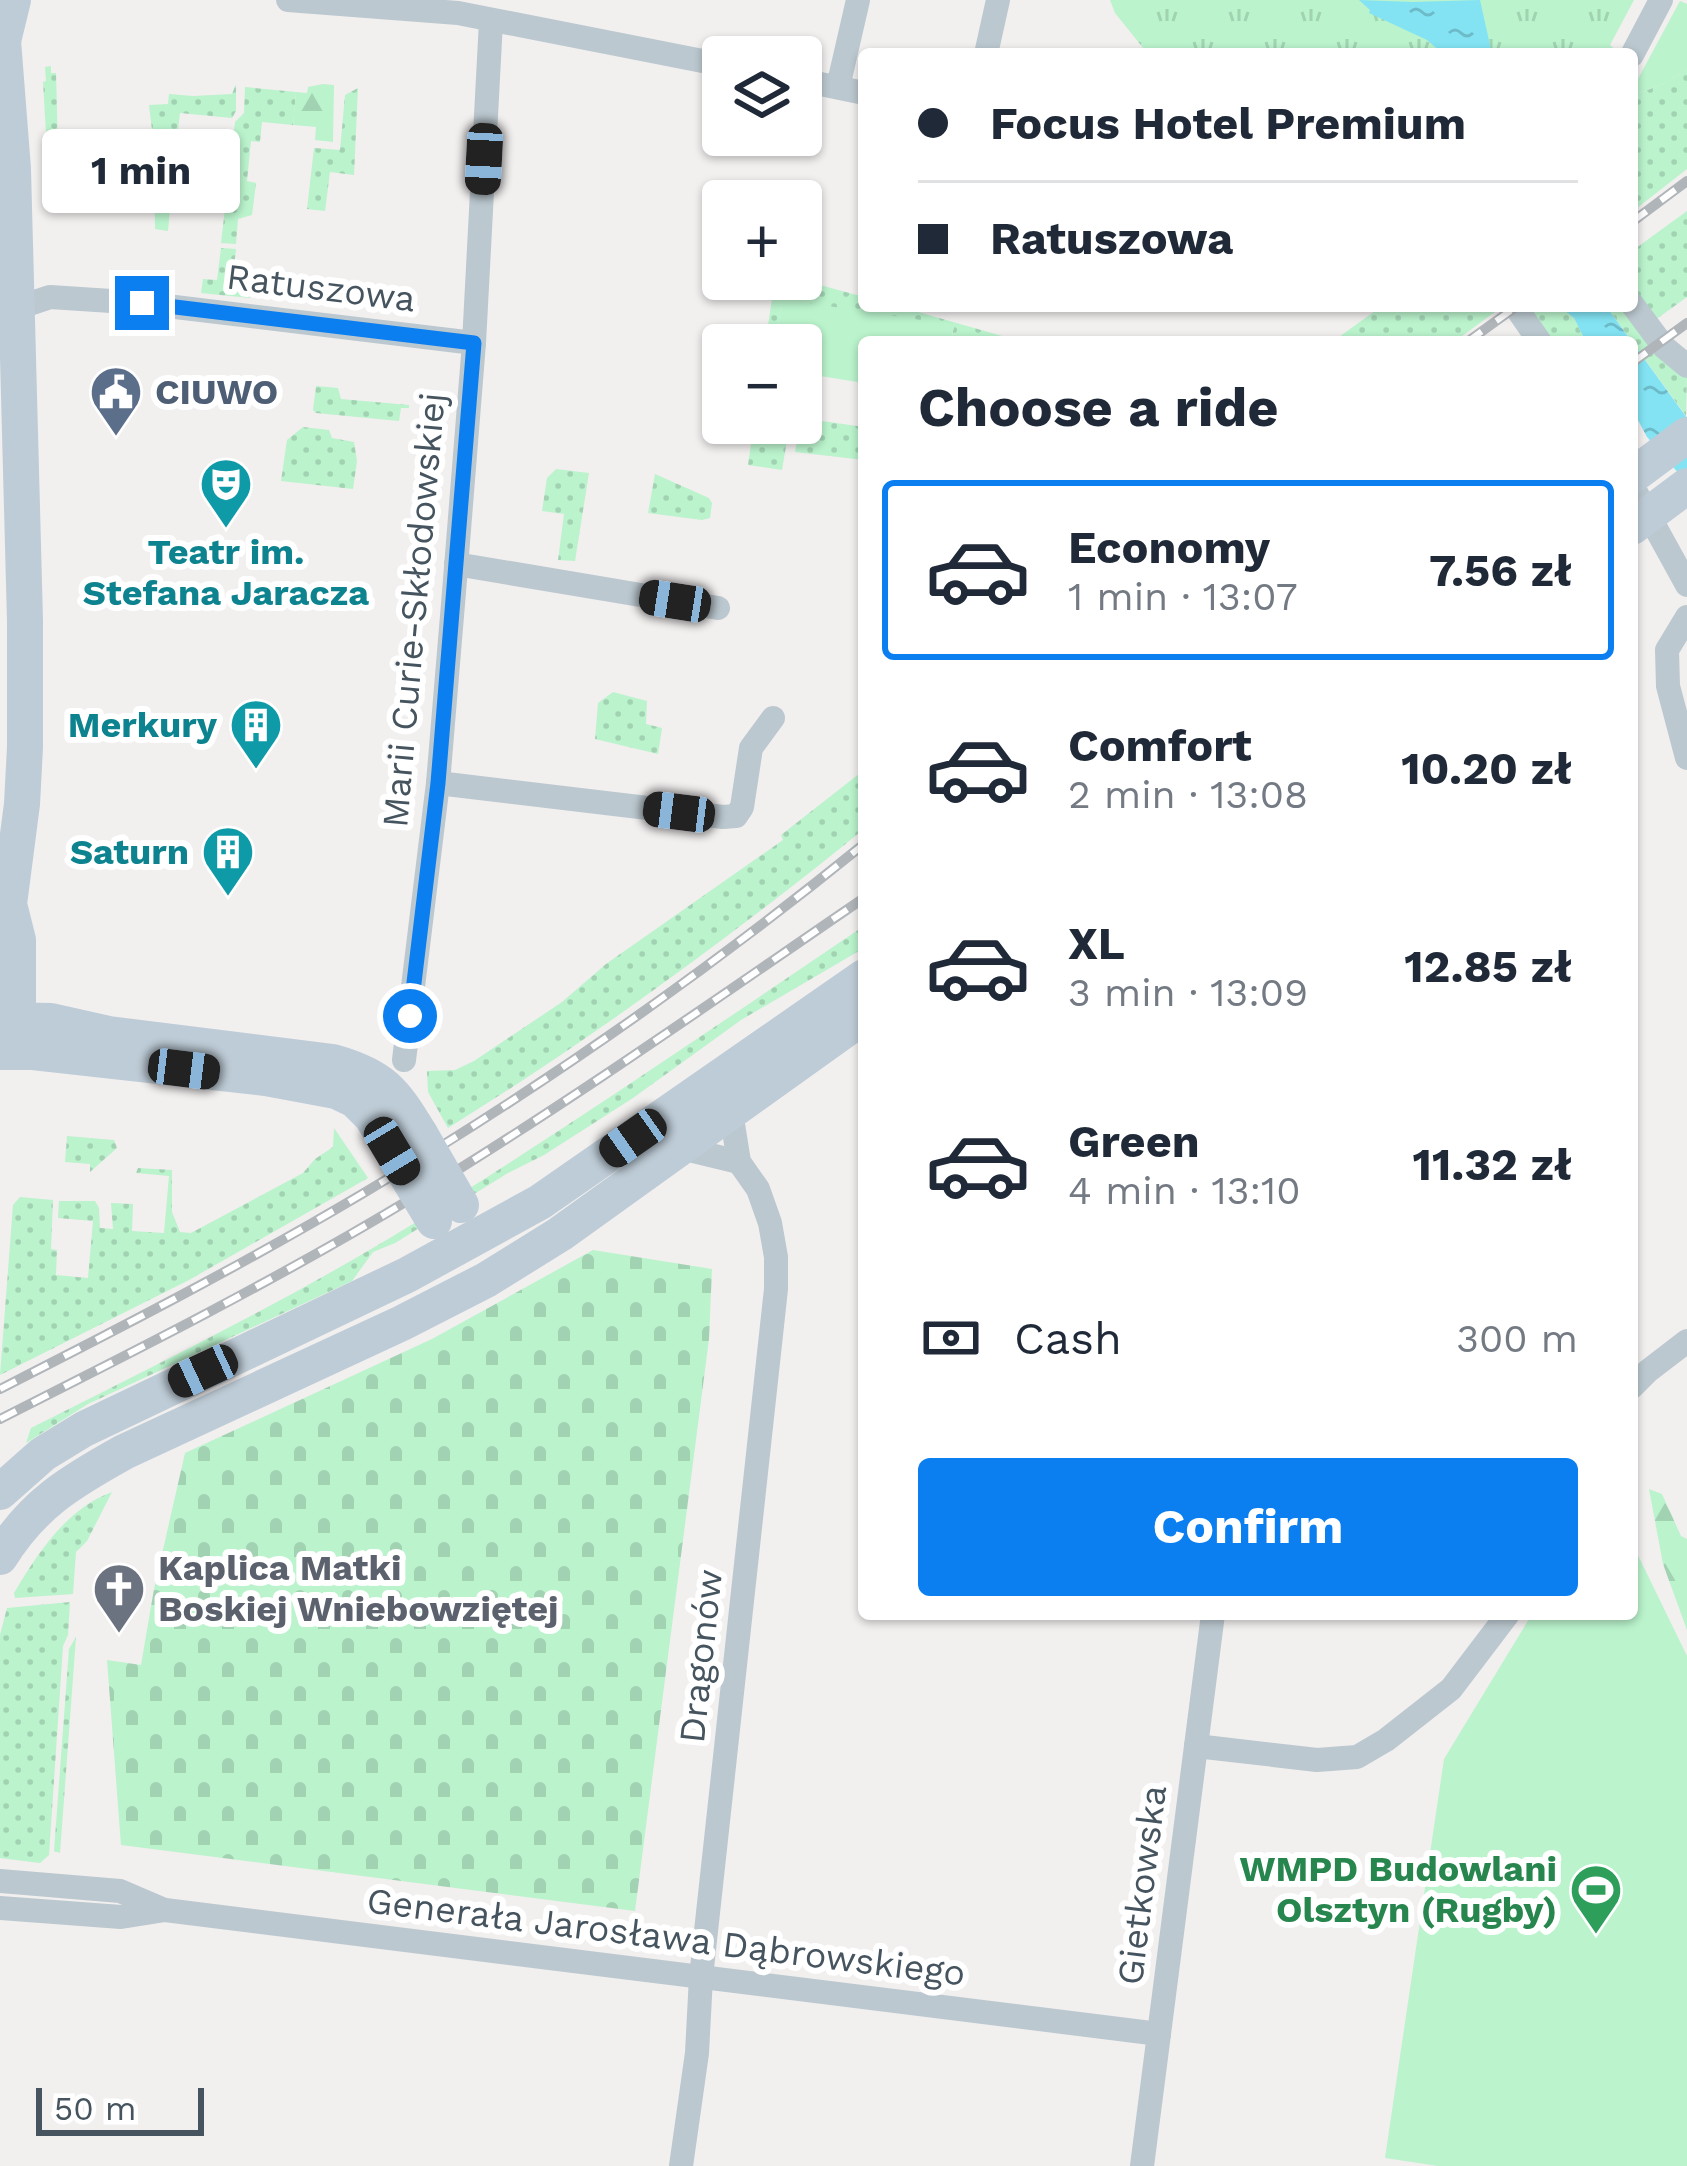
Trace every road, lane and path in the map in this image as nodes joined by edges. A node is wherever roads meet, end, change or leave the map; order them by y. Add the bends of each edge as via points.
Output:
1 (13, 0) edge
2 (288, 0) edge
3 (858, 0) edge
4 (998, 0) edge
5 (1661, 0) edge
6 (458, 6) edge
7 (491, 21) junction
8 (2, 37) edge
9 (987, 48) edge
10 (1636, 48) edge
11 (702, 61) edge
12 (822, 84) edge
13 (838, 87) junction
14 (858, 92) edge
15 (8, 310) edge
16 (1638, 312) edge
17 (474, 343) junction
18 (1687, 366) edge
19 (1687, 435) edge
20 (1638, 475) edge
21 (1687, 486) edge
22 (1638, 491) edge
23 (1638, 523) edge
24 (456, 565) junction
25 (1687, 585) edge
26 (718, 608) dead end
27 (1687, 616) edge
28 (773, 718) dead end
29 (1687, 758) edge
30 (438, 783) junction
31 (4, 910) edge
32 (858, 981) edge
33 (858, 1020) edge
34 (4, 1035) edge
35 (404, 1060) junction
36 (365, 1071) junction
37 (730, 1112) junction
38 (405, 1130) junction
39 (681, 1148) junction
40 (739, 1162) junction
41 (466, 1244) junction
42 (486, 1280) junction
43 (1687, 1341) edge
44 (1638, 1382) edge
45 (0, 1492) edge
46 (0, 1558) edge
47 (1212, 1620) edge
48 (1503, 1620) edge
49 (1196, 1746) junction
50 (0, 1881) edge
51 (0, 1908) edge
52 (165, 1910) junction
53 (701, 1977) junction
54 (1159, 2034) junction
55 (681, 2166) edge
56 (1142, 2166) edge

1 - 8 main road
2 - 6 street
3 - 13 street
4 - 9 street
5 - 10 street
6 - 7 street
7 - 11 street
7 - 17 street, Marii Curie-Skłodowskiej
8 - 15 main road via 13,169
12 - 13 street
13 - 14 street
15 - 17 street, Ratuszowa via 50,298 142,303
15 - 31 main road via 26,621 22,804
16 - 18 street
17 - 24 street, Marii Curie-Skłodowskiej
19 - 20 main road
21 - 23 main road, bridge
22 - 25 street
24 - 26 street
24 - 30 street, Marii Curie-Skłodowskiej
27 - 29 street via 1667,650
28 - 30 street via 752,748 736,816
30 - 35 street, Marii Curie-Skłodowskiej
31 - 34 main road via 18,940
32 - 41 main road via 556,1192
33 - 37 main road
34 - 36 main road via 50,1021
34 - 38 main road via 33,1052 305,1083
35 - 36 street
35 - 38 street, Marii Curie-Skłodowskiej
36 - 38 main road via 385,1084
37 - 39 main road
37 - 40 street, Dragonów
38 - 41 main road, bridge
39 - 40 street
39 - 42 main road
40 - 53 street, Dragonów via 770,1223 776,1289
41 - 42 main road
41 - 45 main road via 84,1429
42 - 46 main road via 84,1474 49,1498
43 - 44 street
47 - 49 street, Gietkowska
48 - 49 street via 1451,1689 1358,1757
49 - 54 street, Gietkowska
50 - 52 street, Generała Jarosława Dąbrowskiego via 120,1891
51 - 52 street, Generała Jarosława Dąbrowskiego via 121,1917
52 - 53 street, Generała Jarosława Dąbrowskiego
53 - 54 street, Generała Jarosława Dąbrowskiego
53 - 55 street, Dragonów
54 - 56 street, Gietkowska

